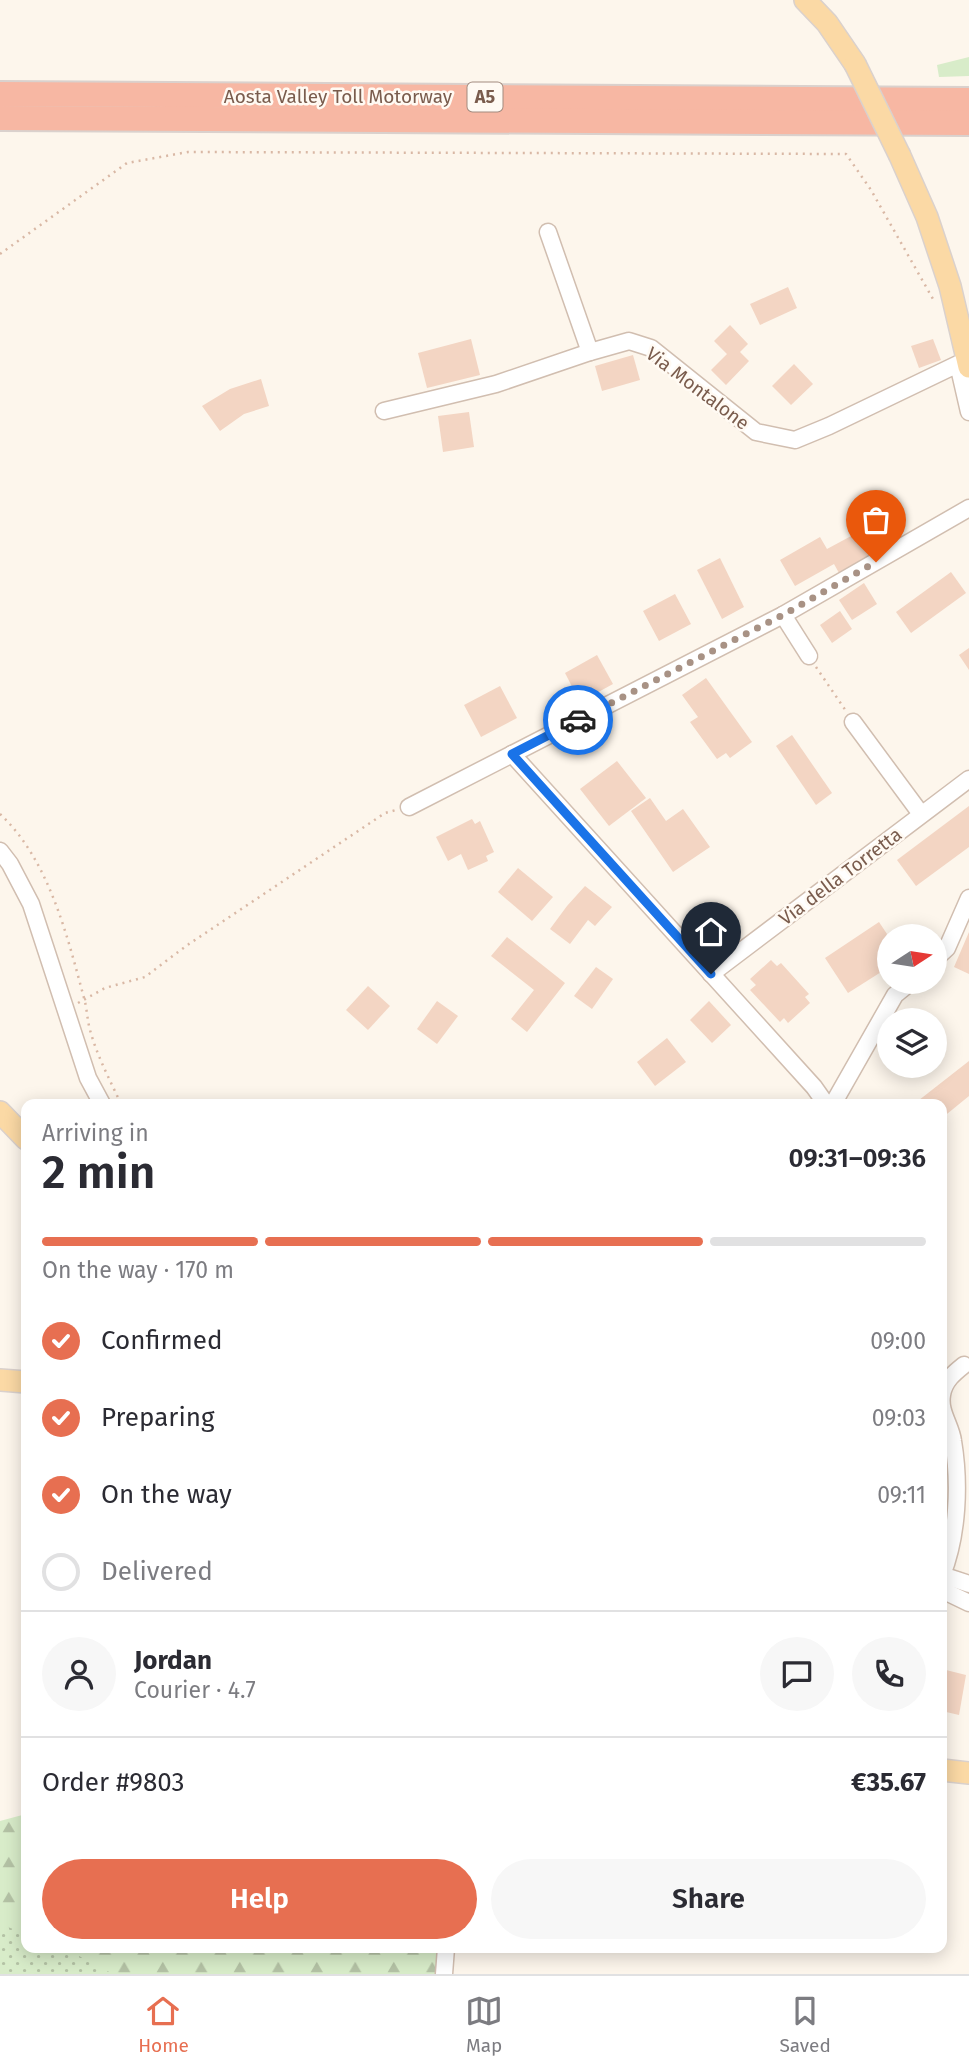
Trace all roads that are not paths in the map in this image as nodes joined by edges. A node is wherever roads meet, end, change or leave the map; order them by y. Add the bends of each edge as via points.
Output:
1 (805, 0) edge
2 (0, 94) edge
3 (969, 100) edge
4 (0, 118) edge
5 (969, 123) edge
6 (548, 232) dead end
7 (590, 352) junction
8 (963, 365) edge
9 (384, 411) dead end
10 (969, 412) edge
11 (969, 508) edge
12 (783, 615) junction
13 (809, 656) road end
14 (853, 722) road end
15 (512, 754) junction
16 (969, 779) edge
17 (409, 807) road end
18 (921, 814) junction
19 (0, 851) edge
20 (969, 898) edge
21 (947, 948) edge
22 (711, 974) junction
23 (896, 994) edge
24 (99, 1099) edge
25 (822, 1099) edge
26 (836, 1099) edge
27 (3, 1117) edge
28 (21, 1134) edge
29 (964, 1365) dead end
30 (947, 1382) edge
31 (947, 1420) edge
32 (947, 1557) edge
33 (947, 1577) edge
34 (969, 1584) edge
35 (947, 1592) edge
36 (969, 1603) edge
37 (947, 1771) edge
38 (969, 1773) edge
39 (445, 1953) edge
40 (443, 1974) edge

1 - 8 main road, bridge via 855,64 928,217 950,286
2 - 3 highway, Aosta Valley Toll Motorway / A5
4 - 5 highway, Aosta Valley Toll Motorway / A5
6 - 7 street
7 - 8 street, Via Montalone via 629,341 651,348 756,432 795,440
7 - 9 street, Via Montalone via 496,384
8 - 10 street
11 - 12 street
12 - 13 street
12 - 15 street
14 - 18 street
15 - 17 street
15 - 22 street
16 - 18 street, Via della Torretta
18 - 22 street, Via della Torretta
19 - 24 street via 32,904 88,1078
20 - 21 street
22 - 25 street
23 - 26 street
27 - 28 main road
29 - 30 street
31 - 32 street via 957,1486
33 - 34 street
35 - 36 street
37 - 38 main road
39 - 40 street

